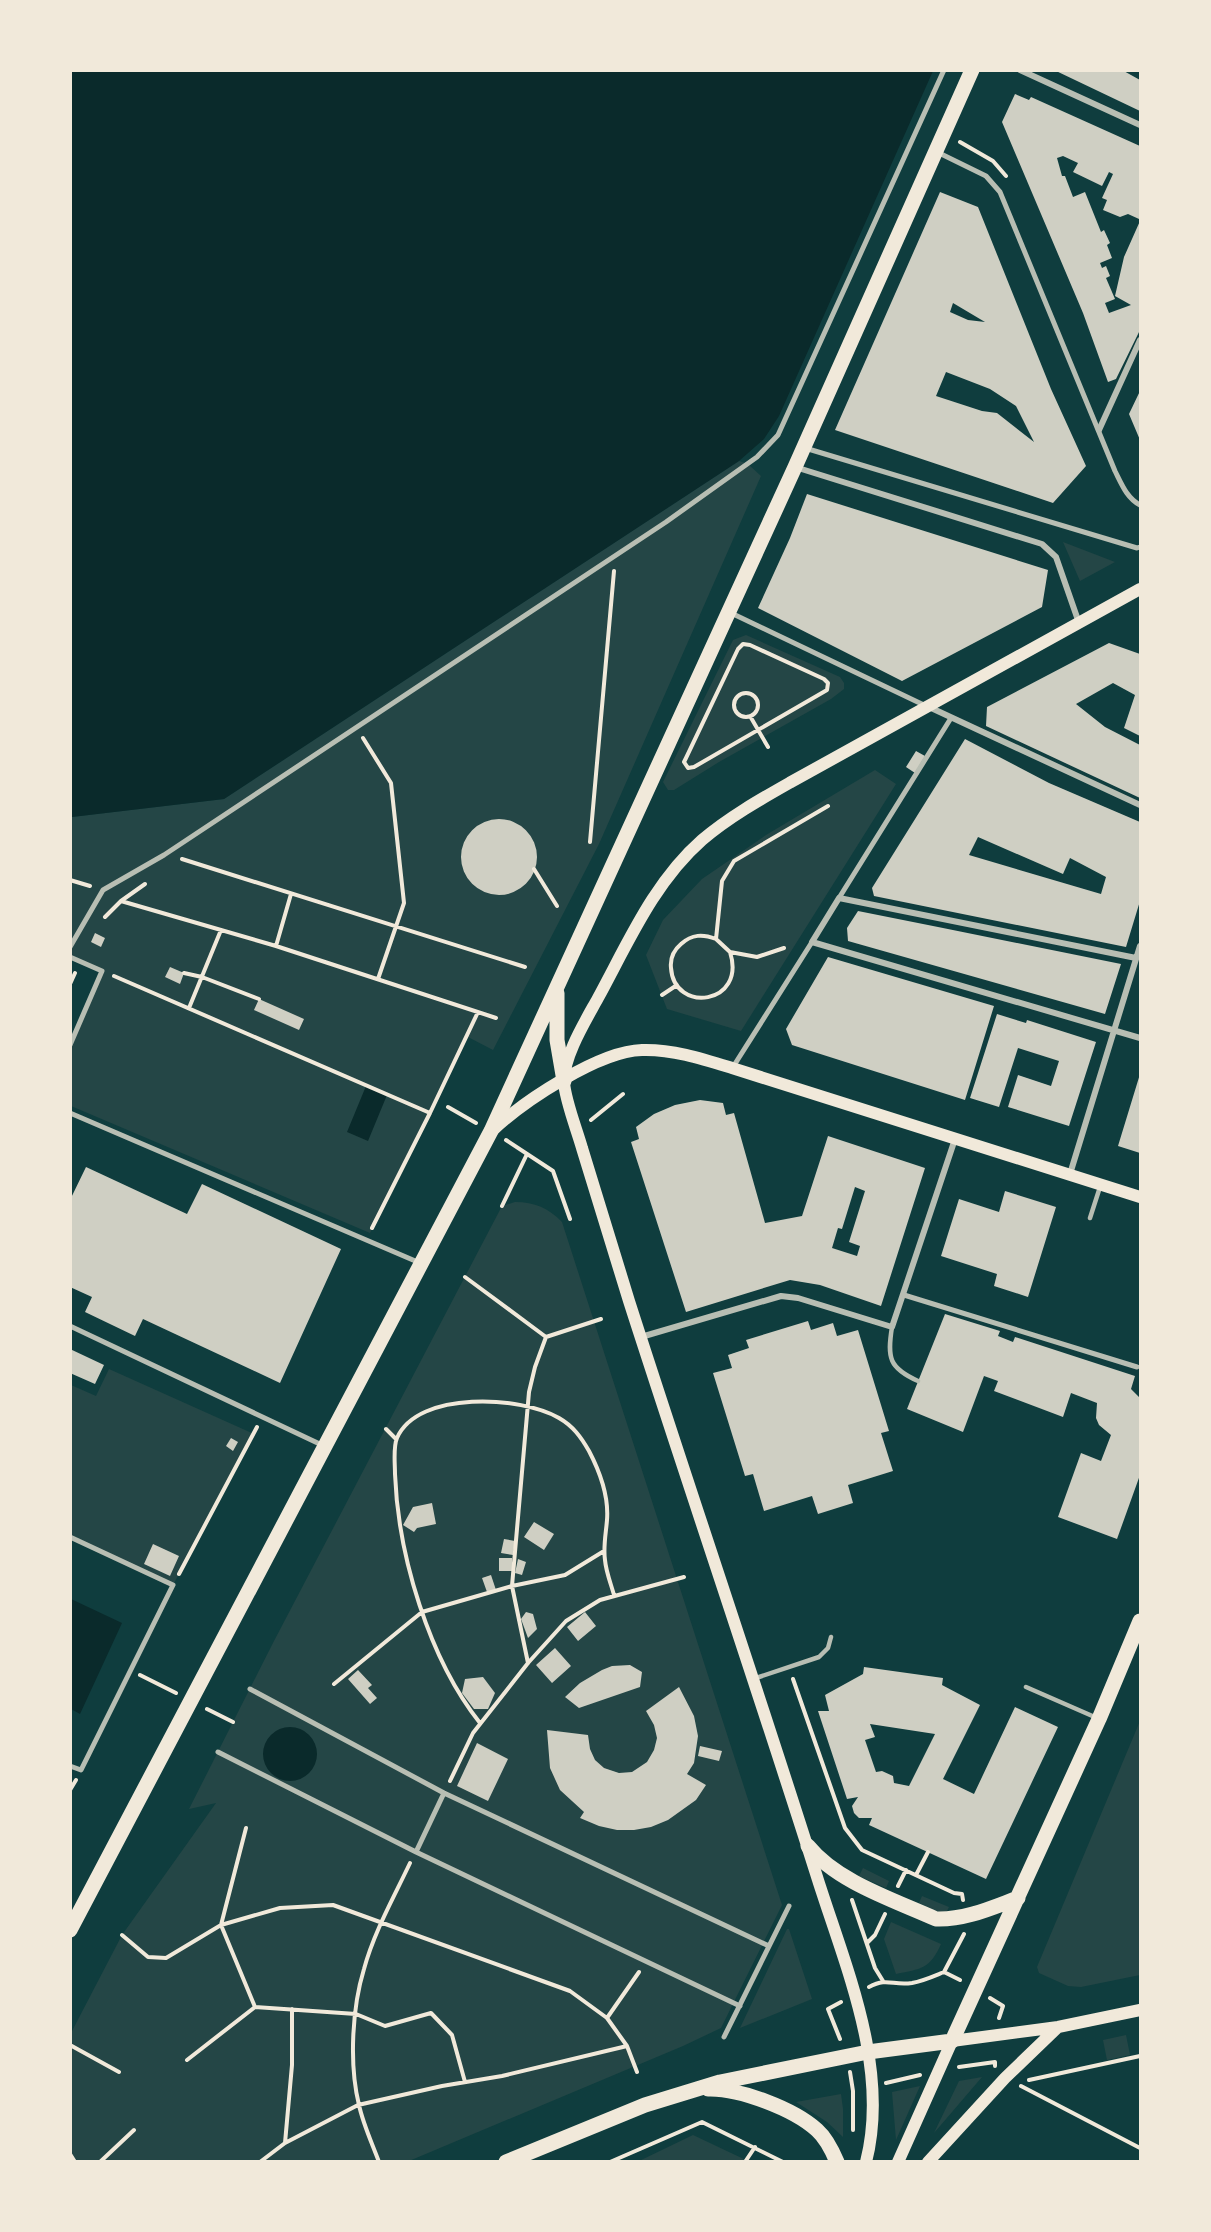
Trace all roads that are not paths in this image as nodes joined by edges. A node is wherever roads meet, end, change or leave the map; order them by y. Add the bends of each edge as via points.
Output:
1 (944, 70) edge
2 (972, 70) edge
3 (1020, 70) edge
4 (1140, 125) edge
5 (935, 151) junction
6 (1140, 340) edge
7 (1099, 430) junction
8 (803, 447) junction
9 (795, 466) junction
10 (1140, 506) edge
11 (1140, 547) edge
12 (1140, 589) edge
13 (728, 611) junction
14 (1079, 623) junction
15 (927, 706) junction
16 (951, 718) junction
17 (1140, 805) edge
18 (838, 898) junction
19 (812, 942) junction
20 (1140, 946) edge
21 (70, 947) edge
22 (70, 957) edge
23 (1136, 958) junction
24 (558, 984) junction
25 (1113, 1030) junction
26 (1140, 1038) edge
27 (70, 1045) edge
28 (732, 1068) junction
29 (564, 1081) junction
30 (70, 1113) edge
31 (491, 1131) junction
32 (956, 1138) junction
33 (1070, 1174) junction
34 (1101, 1184) junction
35 (1140, 1197) edge
36 (1090, 1218) dead end
37 (422, 1263) junction
38 (904, 1295) junction
39 (70, 1326) edge
40 (892, 1327) junction
41 (641, 1337) junction
42 (1137, 1367) dead end
43 (918, 1381) dead end
44 (325, 1446) junction
45 (70, 1537) edge
46 (1140, 1622) edge
47 (831, 1637) dead end
48 (753, 1679) junction
49 (1026, 1687) dead end
50 (250, 1689) dead end
51 (1099, 1719) junction
52 (218, 1752) dead end
53 (70, 1766) edge
54 (444, 1793) junction
55 (808, 1846) junction
56 (416, 1852) junction
57 (1017, 1898) junction
58 (789, 1906) dead end
59 (70, 1930) edge
60 (769, 1946) junction
61 (740, 2006) junction
62 (1140, 2010) edge
63 (1058, 2027) junction
64 (724, 2037) dead end
65 (952, 2041) junction
66 (868, 2052) junction
67 (696, 2089) junction
68 (837, 2160) edge
69 (506, 2162) edge
70 (866, 2162) edge
71 (898, 2162) edge
72 (928, 2162) edge

1 - 21 street via 778,435 758,457 164,855 103,890
2 - 5 main road
3 - 4 street
5 - 7 street via 986,176 1000,192
5 - 8 main road
6 - 7 street
7 - 10 street via 1124,490
8 - 9 main road
8 - 11 street
9 - 13 main road
9 - 14 street via 1042,544 1056,557
12 - 14 main road
13 - 15 street
13 - 24 main road
14 - 15 main road
15 - 16 street
15 - 29 main road via 762,799 721,825 690,852 636,926 581,1030
16 - 17 street
16 - 18 street
18 - 19 street
18 - 23 street
19 - 25 street
19 - 28 street
20 - 23 street
22 - 27 street via 102,970
23 - 25 street
24 - 29 main road via 557,1030
24 - 31 main road
25 - 26 street
25 - 33 street
28 - 29 main road via 681,1054 642,1050 610,1057
28 - 32 main road
29 - 31 main road
29 - 41 main road
30 - 37 street
31 - 37 main road
32 - 33 main road
32 - 38 street
33 - 34 main road
34 - 35 main road
34 - 36 lane
37 - 44 main road
38 - 40 street
38 - 42 street
39 - 44 street
40 - 41 street via 781,1296
40 - 43 lane via 888,1347 893,1364 900,1373
41 - 48 main road
44 - 59 main road
45 - 53 street via 173,1586 81,1770
46 - 51 main road
47 - 48 lane via 828,1648 819,1657
48 - 55 main road
49 - 51 lane
50 - 54 street
51 - 57 main road
52 - 56 street
54 - 56 street
54 - 60 street
55 - 57 main road via 816,1857 853,1881 936,1919 965,1916
55 - 66 main road
56 - 61 street
57 - 65 main road
58 - 60 street
60 - 61 street
61 - 64 street
62 - 63 main road
63 - 65 main road
63 - 72 main road
65 - 66 main road
65 - 71 main road
66 - 67 main road
66 - 70 main road via 873,2086 872,2135
67 - 68 main road via 742,2093 804,2120 822,2135
67 - 69 main road via 645,2105

